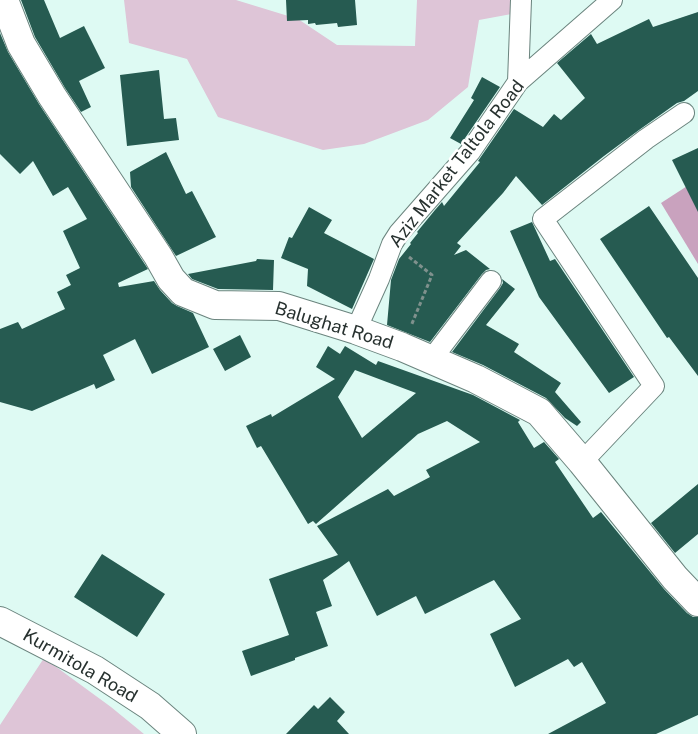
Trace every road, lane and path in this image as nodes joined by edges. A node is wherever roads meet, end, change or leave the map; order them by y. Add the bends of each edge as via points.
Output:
1 (4, 0) edge
2 (521, 0) edge
3 (612, 0) edge
4 (518, 82) junction
5 (684, 112) dead end
6 (392, 244) junction
7 (491, 281) dead end
8 (356, 330) junction
9 (402, 347) junction
10 (431, 360) junction
11 (582, 462) junction
12 (698, 602) edge
13 (0, 621) edge
14 (182, 734) edge

1 - 8 street, Balughat Road via 21,44 52,96 171,280 183,292 215,305 278,306
2 - 4 street
3 - 4 street, Aziz Market Taltola Road
4 - 6 street, Aziz Market Taltola Road via 470,152
5 - 11 street via 543,220 654,386
6 - 8 street, Aziz Market Taltola Road
6 - 9 path via 432,275
7 - 10 street
8 - 9 street, Balughat Road
9 - 10 street, Balughat Road
10 - 11 street, Balughat Road via 539,412
11 - 12 street, Balughat Road
13 - 14 street, Kurmitola Road via 94,670 150,706

